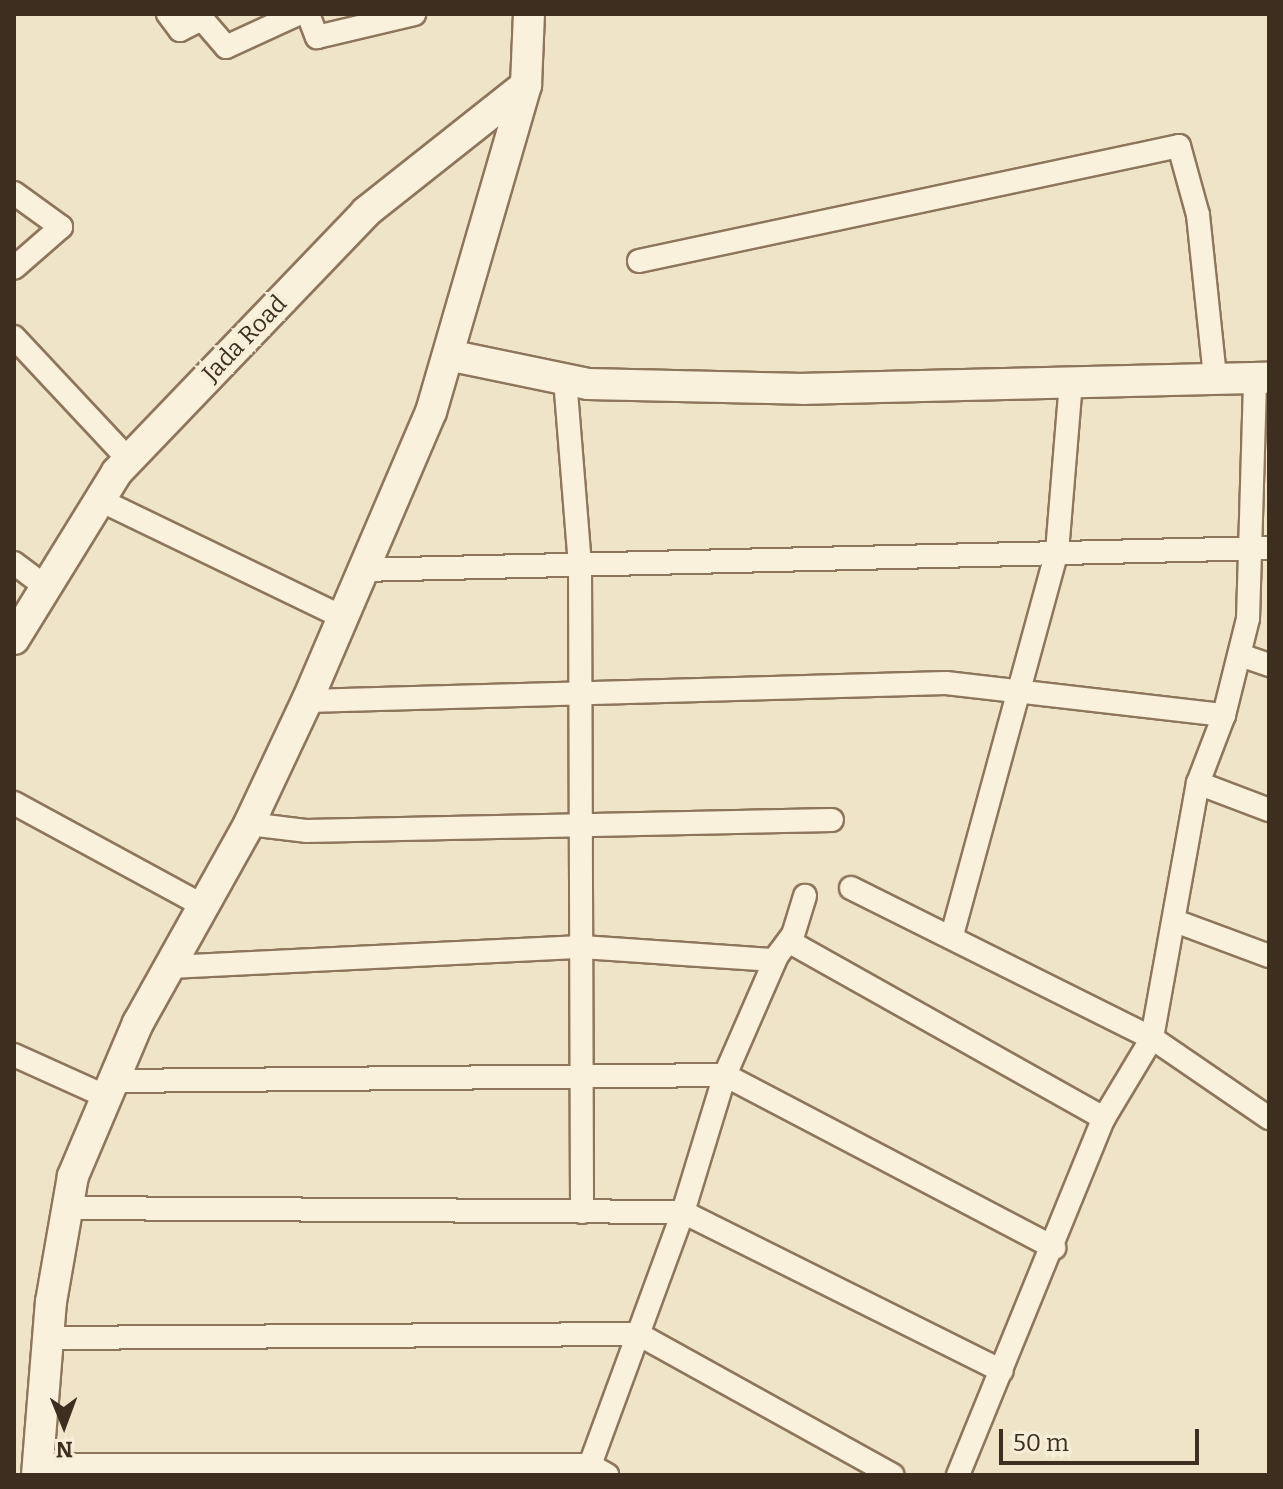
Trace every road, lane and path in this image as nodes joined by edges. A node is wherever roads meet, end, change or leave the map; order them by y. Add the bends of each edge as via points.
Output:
1 (168, 14) edge
2 (298, 14) edge
3 (308, 14) edge
4 (414, 14) edge
5 (529, 14) edge
6 (526, 85) junction
7 (14, 193) edge
8 (639, 261) dead end
9 (14, 268) edge
10 (14, 337) edge
11 (448, 355) junction
12 (1215, 378) junction
13 (1262, 378) edge
14 (565, 379) junction
15 (1071, 381) junction
16 (129, 460) junction
17 (100, 500) junction
18 (1261, 548) edge
19 (1057, 552) junction
20 (14, 563) edge
21 (580, 565) junction
22 (361, 570) junction
23 (46, 587) junction
24 (340, 616) junction
25 (14, 639) edge
26 (1240, 655) junction
27 (1269, 665) edge
28 (1022, 692) junction
29 (579, 693) junction
30 (307, 701) junction
31 (1224, 715) junction
32 (1198, 783) junction
33 (14, 803) edge
34 (1269, 810) edge
35 (832, 820) dead end
36 (249, 824) junction
37 (583, 826) junction
38 (851, 888) dead end
39 (805, 896) dead end
40 (204, 906) junction
41 (1175, 921) junction
42 (952, 935) junction
43 (790, 942) junction
44 (582, 947) junction
45 (1269, 956) edge
46 (775, 960) junction
47 (170, 967) junction
48 (1152, 1038) junction
49 (14, 1055) edge
50 (725, 1075) junction
51 (583, 1076) junction
52 (110, 1089) junction
53 (1104, 1118) junction
54 (1269, 1118) edge
55 (67, 1208) junction
56 (582, 1212) junction
57 (683, 1212) junction
58 (1054, 1248) junction
59 (638, 1334) junction
60 (47, 1338) junction
61 (1002, 1371) junction
62 (37, 1470) edge
63 (300, 1470) edge
64 (598, 1470) edge
65 (892, 1475) edge
66 (958, 1475) edge

1 - 2 street via 180,30 202,19 226,47
3 - 4 street via 317,37
5 - 6 street
6 - 11 street
6 - 16 street, Jada Road via 366,212
7 - 9 street via 61,227
8 - 12 street via 1179,146 1198,215
10 - 16 street
11 - 14 street
11 - 22 street via 431,412
12 - 13 street
12 - 15 street
13 - 18 street
14 - 15 street via 803,389
14 - 21 street
15 - 19 street
16 - 17 street, Jada Road
17 - 23 street, Jada Road
17 - 24 street
18 - 19 street
18 - 26 street
19 - 21 street
19 - 28 street
20 - 23 street
21 - 22 street
21 - 29 street
22 - 24 street
23 - 25 street, Jada Road
24 - 30 street
26 - 27 street
26 - 31 street
28 - 29 street via 946,683
28 - 31 street
28 - 42 street
29 - 30 street
29 - 37 street
30 - 36 street
31 - 32 street
32 - 34 street
32 - 41 street
33 - 40 street
35 - 37 street
36 - 37 street via 306,831
36 - 40 street
37 - 44 street
38 - 42 street
39 - 43 street
40 - 47 street
41 - 45 street
41 - 48 street
42 - 48 street
43 - 46 street
43 - 53 street
44 - 46 street
44 - 47 street
44 - 51 street
46 - 50 street
47 - 52 street
48 - 53 street
48 - 54 street
49 - 52 street
50 - 51 street
50 - 57 street
50 - 58 street
51 - 52 street
51 - 56 street
52 - 55 street via 73,1176
53 - 58 street
55 - 56 street
55 - 60 street
56 - 57 street
57 - 59 street
57 - 61 street
58 - 61 street
59 - 60 street
59 - 64 street
59 - 65 street
60 - 62 street
61 - 66 street
62 - 63 street
63 - 64 street

